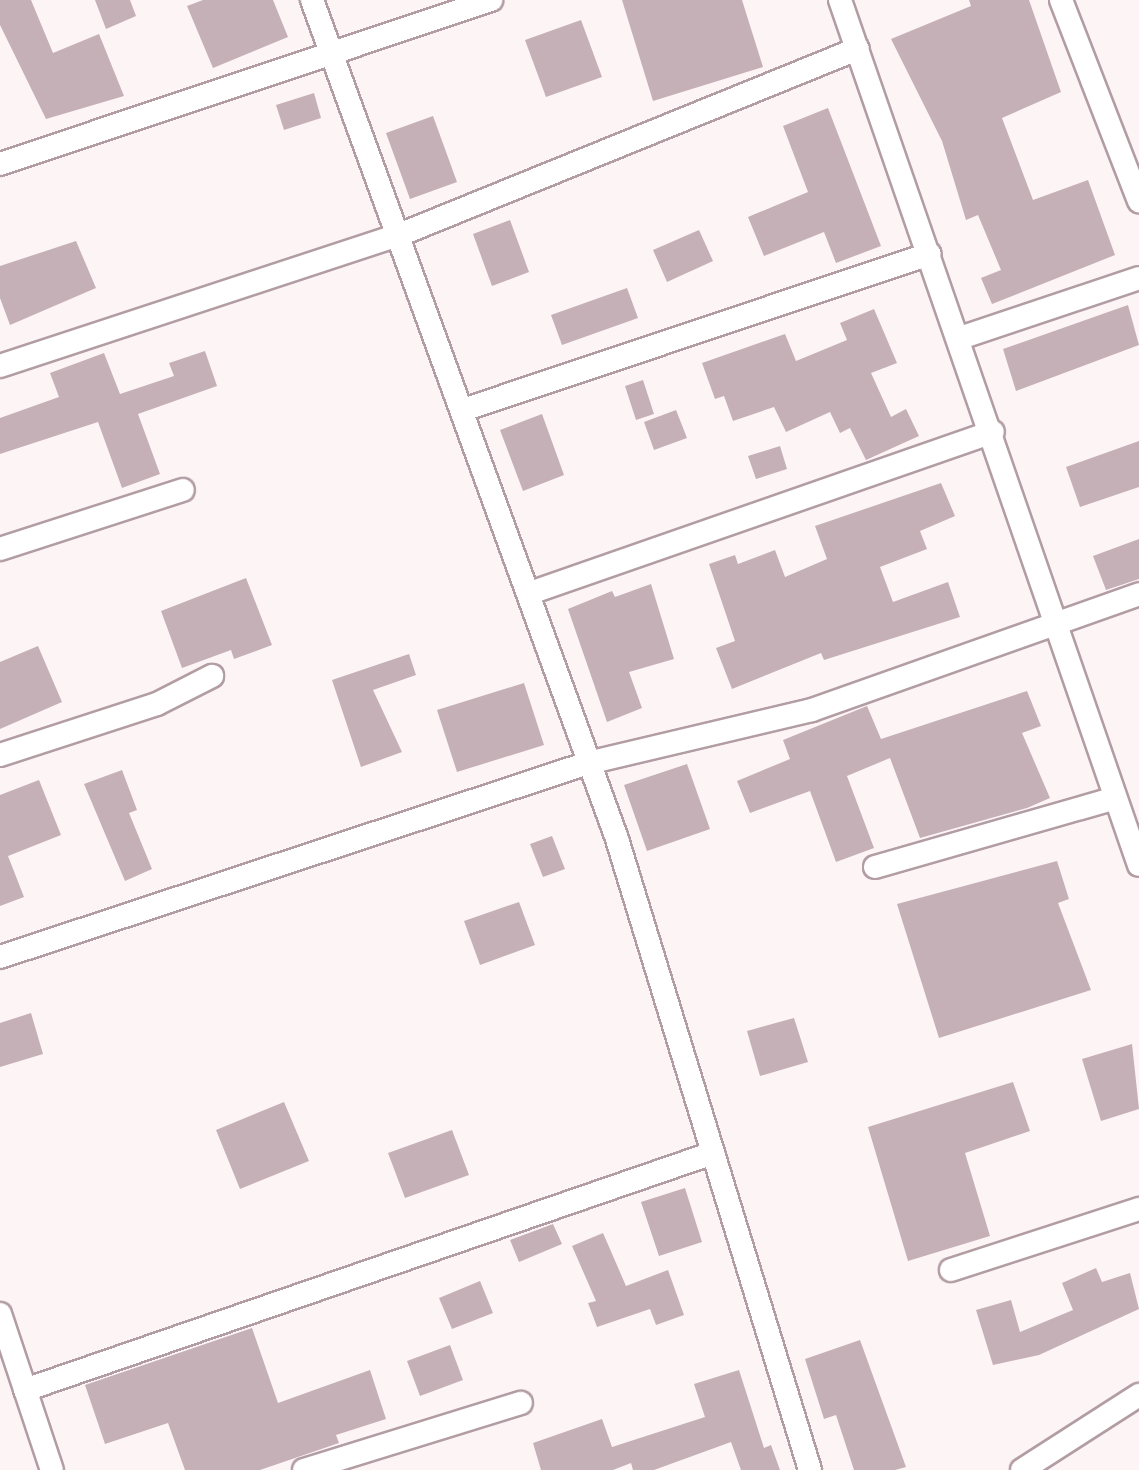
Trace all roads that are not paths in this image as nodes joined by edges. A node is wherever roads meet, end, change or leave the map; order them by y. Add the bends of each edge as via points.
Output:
1 (312, 0) edge
2 (491, 0) edge
3 (840, 0) edge
4 (1061, 0) edge
5 (858, 49) junction
6 (333, 56) junction
7 (0, 164) edge
8 (1139, 201) edge
9 (398, 235) junction
10 (930, 254) junction
11 (1139, 278) edge
12 (960, 338) junction
13 (0, 366) edge
14 (463, 410) junction
15 (993, 432) junction
16 (183, 490) dead end
17 (0, 549) edge
18 (530, 593) junction
19 (1139, 594) edge
20 (1059, 620) junction
21 (212, 676) dead end
22 (0, 756) edge
23 (588, 763) junction
24 (1115, 798) junction
25 (1139, 866) edge
26 (875, 867) dead end
27 (0, 956) edge
28 (713, 1153) junction
29 (1139, 1210) edge
30 (951, 1270) dead end
31 (0, 1314) edge
32 (14, 1378) edge
33 (1139, 1395) edge
34 (521, 1404) dead end
35 (52, 1470) edge
36 (304, 1470) edge
37 (810, 1470) edge
38 (1022, 1470) edge

1 - 6 street
2 - 6 street
3 - 5 street
4 - 8 street
5 - 9 street
5 - 10 street
6 - 7 street
6 - 9 street
9 - 13 street
9 - 14 street
10 - 12 street
10 - 14 street
11 - 12 street
12 - 15 street
14 - 18 street
15 - 18 street
15 - 20 street
16 - 17 street
18 - 23 street
19 - 20 street
20 - 23 street via 812,710
20 - 24 street
21 - 22 street via 156,704
23 - 27 street
23 - 28 street
24 - 25 street
24 - 26 street
28 - 32 street
28 - 37 street
29 - 30 street
31 - 32 street
32 - 35 street
33 - 38 street
34 - 36 street

